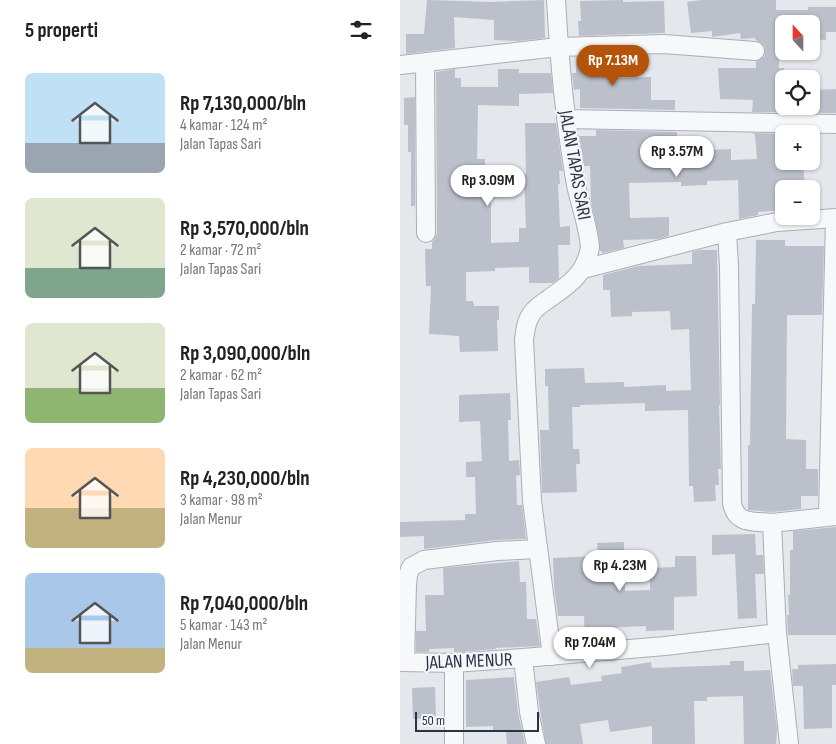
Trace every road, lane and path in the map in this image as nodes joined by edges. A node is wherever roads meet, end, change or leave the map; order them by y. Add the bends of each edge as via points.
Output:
1 (556, 0) edge
2 (558, 47) junction
3 (755, 51) dead end
4 (425, 62) junction
5 (400, 65) edge
6 (566, 119) junction
7 (836, 124) edge
8 (835, 218) edge
9 (727, 232) junction
10 (426, 233) dead end
11 (583, 269) junction
12 (832, 516) edge
13 (772, 523) junction
14 (538, 549) junction
15 (777, 633) junction
16 (552, 656) junction
17 (523, 658) junction
18 (403, 662) edge
19 (454, 663) junction
20 (454, 744) edge
21 (536, 744) edge
22 (789, 744) edge

1 - 2 street, JALAN TAPAS SARI
2 - 3 street via 664,44
2 - 4 street
2 - 6 street, JALAN TAPAS SARI
4 - 5 street
4 - 10 street
6 - 7 street
6 - 11 street, JALAN TAPAS SARI via 575,180 589,239 588,257
8 - 9 street via 777,222
8 - 12 street
9 - 11 street
9 - 13 street via 733,512 746,521
11 - 14 street via 574,280 537,307 527,323 524,340 529,466
12 - 13 street
13 - 15 street
14 - 16 street
14 - 18 street via 497,550 424,560 411,567 407,584
15 - 16 street, JALAN MENUR
15 - 22 street
16 - 17 street, JALAN MENUR
17 - 19 street, JALAN MENUR
17 - 21 street via 528,712
18 - 19 street, JALAN MENUR
19 - 20 street

